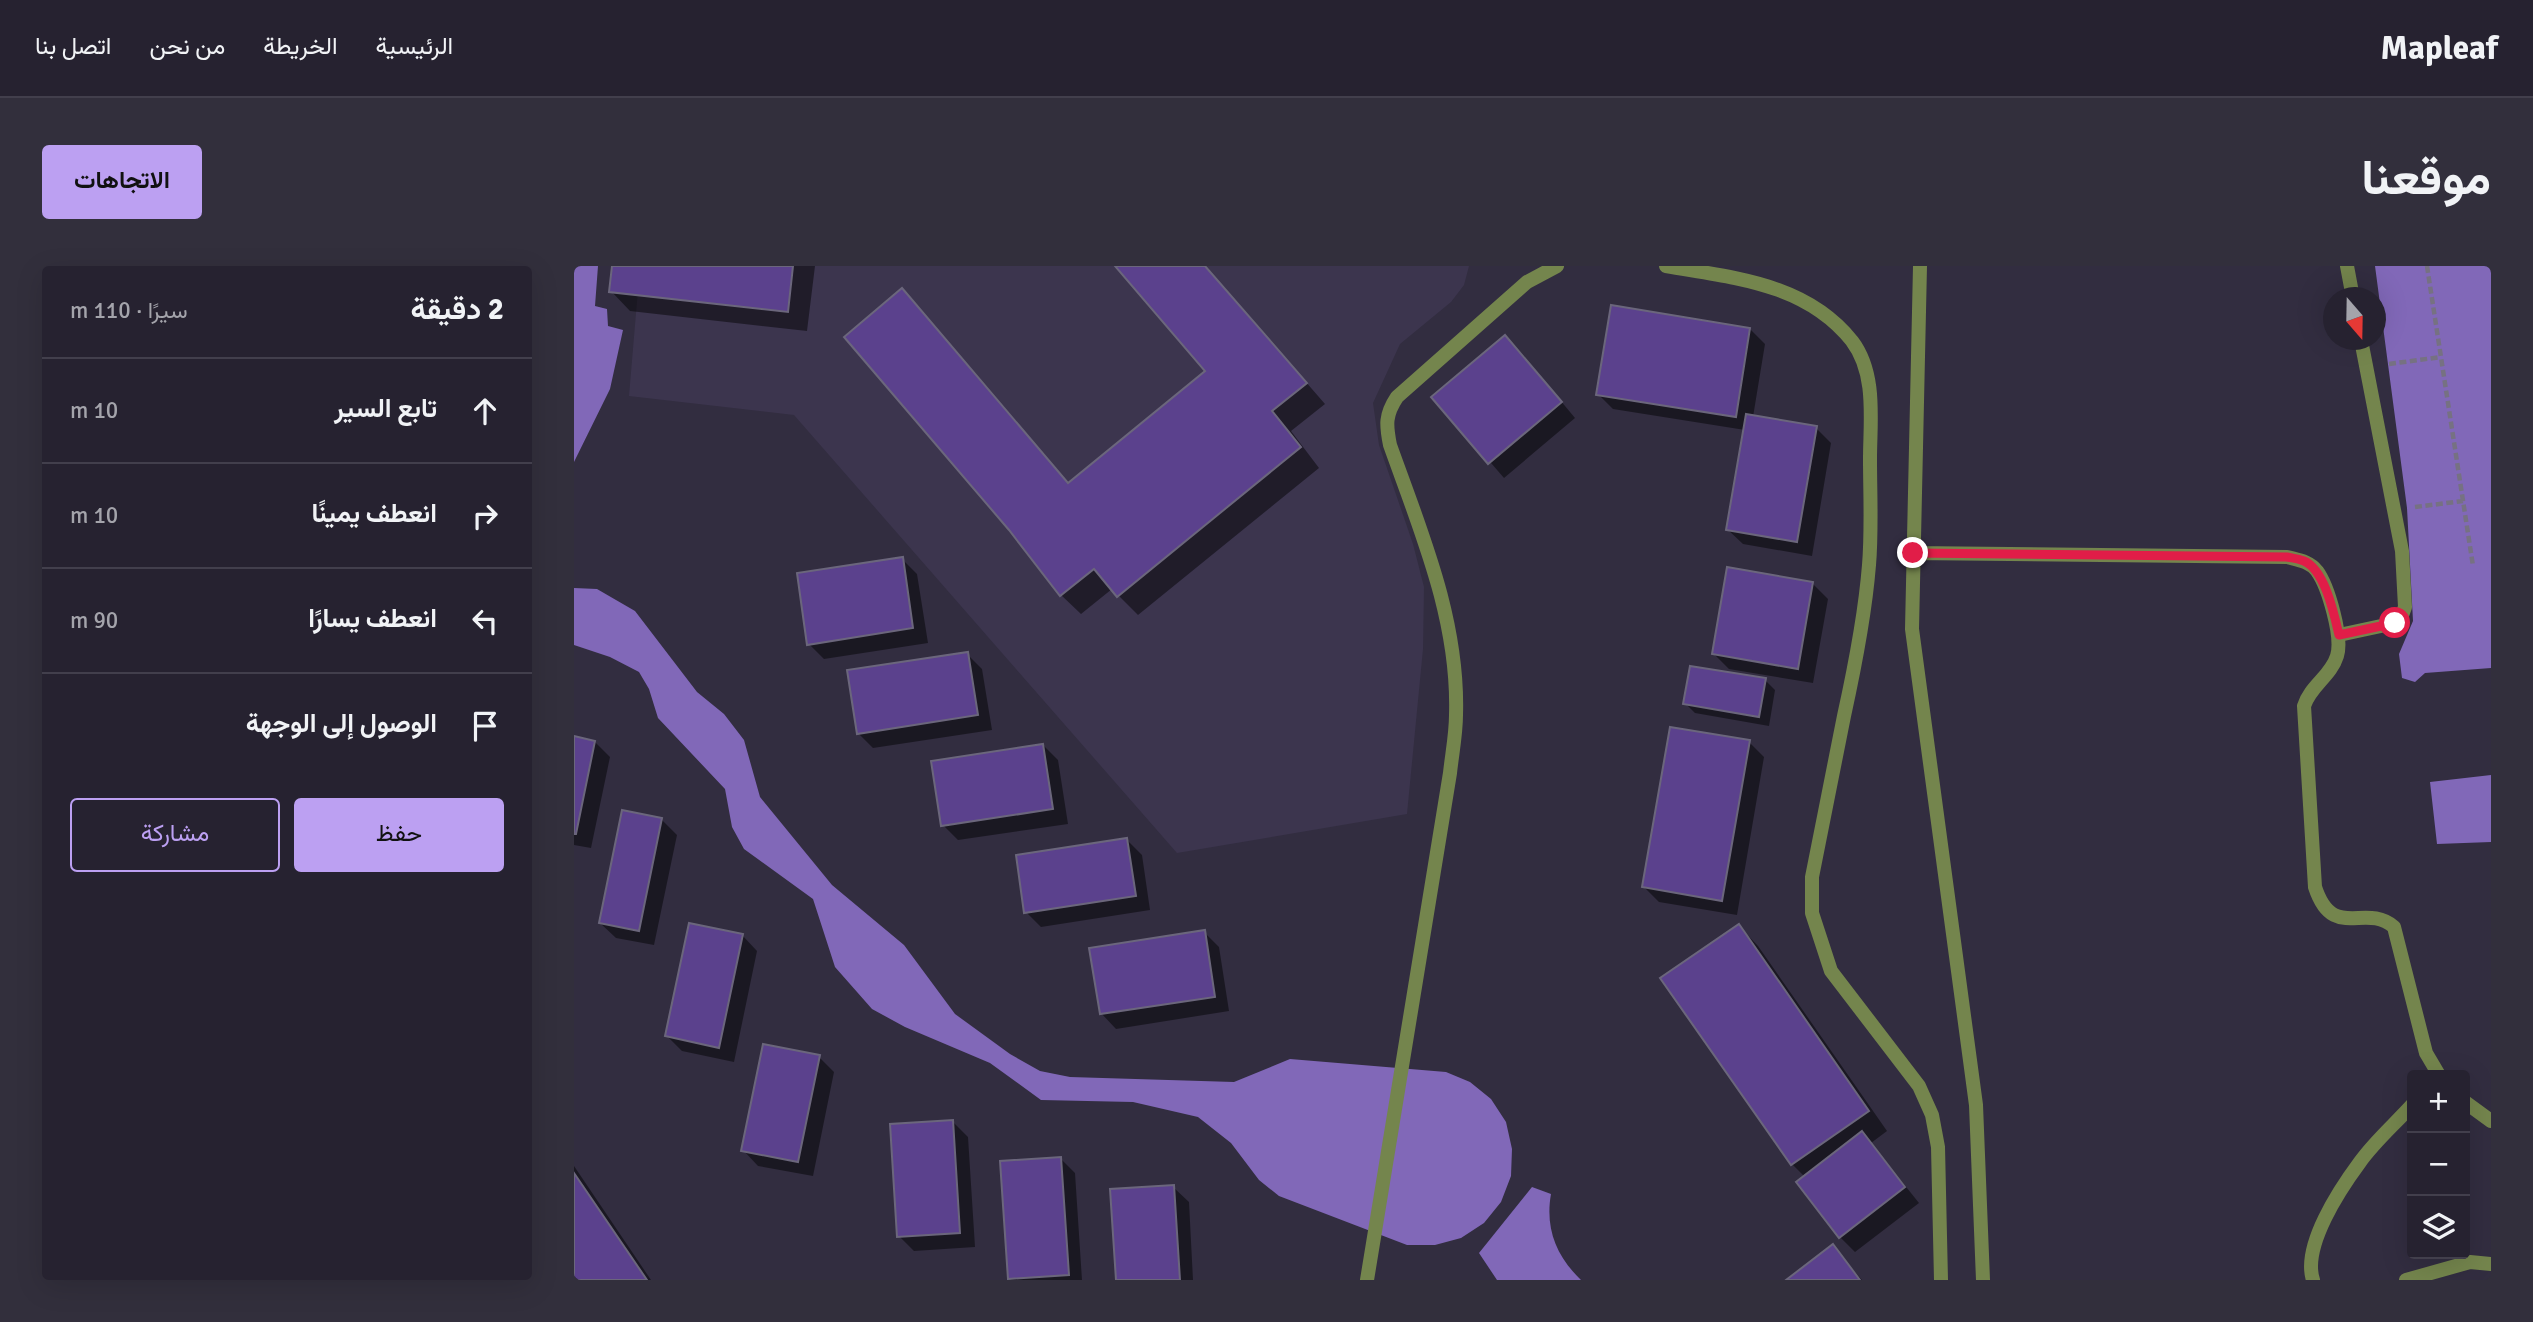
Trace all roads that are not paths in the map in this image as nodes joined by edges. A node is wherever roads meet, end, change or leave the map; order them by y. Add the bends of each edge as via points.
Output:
1 (1557, 266) edge
2 (1666, 266) edge
3 (1920, 266) edge
4 (2347, 266) edge
5 (2351, 287) edge
6 (2363, 350) edge
7 (1913, 553) junction
8 (2339, 635) junction
9 (2436, 1070) edge
10 (2470, 1106) edge
11 (2407, 1110) edge
12 (2491, 1121) edge
13 (2491, 1264) edge
14 (1367, 1280) edge
15 (1941, 1280) edge
16 (1983, 1280) edge
17 (2313, 1280) edge
18 (2406, 1280) edge

1 - 14 street via 1527,282 1397,397 1385,422 1446,611 1456,702 1450,773
2 - 15 street via 1766,284 1797,297 1839,327 1865,367 1870,395 1869,564 1858,648 1812,877 1812,914 1831,971 1919,1086 1932,1115 1938,1147
3 - 7 street
4 - 5 street
6 - 8 street via 2402,551 2405,607 2395,623
7 - 8 street via 2287,557 2305,561 2317,571
7 - 16 street via 1912,629 1976,1105
8 - 9 street via 2337,656 2304,706 2315,887 2321,906 2333,916 2383,921 2394,927 2426,1053
10 - 12 street
11 - 17 street via 2361,1161 2332,1207 2314,1244
13 - 18 street via 2470,1262

